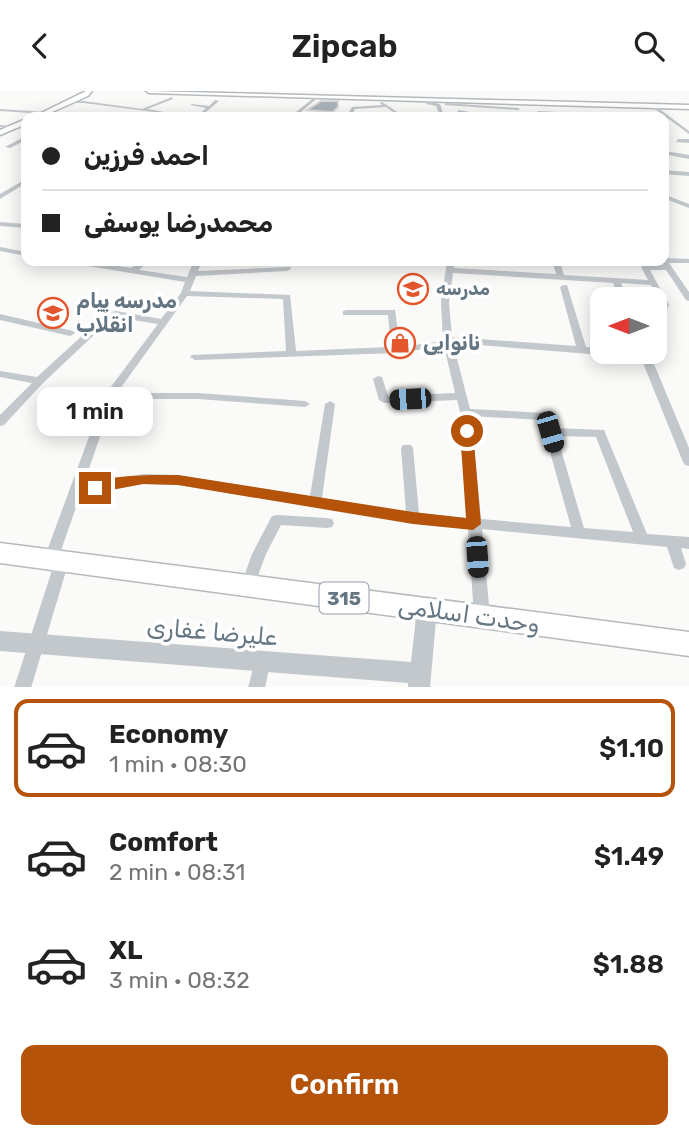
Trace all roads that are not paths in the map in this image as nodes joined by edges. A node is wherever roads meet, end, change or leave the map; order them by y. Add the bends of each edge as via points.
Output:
1 (149, 91) edge
2 (196, 92) edge
3 (88, 93) edge
4 (375, 97) junction
5 (170, 98) dead end
6 (316, 98) junction
7 (429, 99) junction
8 (122, 100) dead end
9 (304, 100) dead end
10 (217, 101) dead end
11 (456, 102) junction
12 (539, 102) junction
13 (68, 103) junction
14 (446, 104) dead end
15 (106, 105) junction
16 (386, 106) junction
17 (654, 106) junction
18 (211, 107) junction
19 (689, 107) edge
20 (518, 109) dead end
21 (0, 110) edge
22 (143, 110) junction
23 (605, 110) edge
24 (441, 111) dead end
25 (31, 112) edge
26 (48, 112) edge
27 (139, 112) edge
28 (157, 112) edge
29 (204, 112) edge
30 (297, 112) edge
31 (351, 112) dead end
32 (395, 112) edge
33 (464, 112) edge
34 (538, 112) edge
35 (660, 112) edge
36 (669, 120) edge
37 (21, 123) edge
38 (0, 126) edge
39 (13, 127) junction
40 (21, 128) edge
41 (687, 129) edge
42 (0, 133) edge
43 (21, 140) edge
44 (678, 141) dead end
45 (689, 141) edge
46 (8, 147) dead end
47 (669, 154) edge
48 (689, 157) edge
49 (669, 172) edge
50 (689, 174) edge
51 (21, 184) edge
52 (21, 187) edge
53 (0, 188) edge
54 (14, 188) junction
55 (0, 197) edge
56 (669, 198) edge
57 (689, 206) edge
58 (0, 224) edge
59 (21, 226) edge
60 (0, 249) edge
61 (21, 253) edge
62 (669, 260) edge
63 (689, 261) edge
64 (102, 266) edge
65 (139, 266) edge
66 (196, 266) edge
67 (450, 266) edge
68 (456, 266) edge
69 (500, 266) edge
70 (557, 266) edge
71 (669, 268) joint
72 (287, 269) dead end
73 (133, 271) junction
74 (499, 273) junction
75 (191, 277) junction
76 (616, 281) junction
77 (562, 282) junction
78 (653, 283) junction
79 (618, 287) edge
80 (655, 287) edge
81 (185, 293) junction
82 (689, 298) edge
83 (346, 313) dead end
84 (0, 317) edge
85 (164, 322) junction
86 (70, 333) dead end
87 (448, 341) junction
88 (396, 350) junction
89 (582, 350) junction
90 (590, 351) edge
91 (291, 352) junction
92 (195, 357) dead end
93 (649, 364) edge
94 (0, 374) edge
95 (378, 379) dead end
96 (39, 381) junction
97 (109, 396) junction
98 (463, 396) junction
99 (305, 404) dead end
100 (330, 404) dead end
101 (465, 412) junction
102 (0, 422) edge
103 (550, 432) junction
104 (407, 447) dead end
105 (689, 462) edge
106 (75, 492) junction
107 (315, 503) junction
108 (413, 518) junction
109 (327, 523) dead end
110 (473, 524) junction
111 (579, 533) junction
112 (642, 538) junction
113 (672, 541) junction
114 (689, 543) edge
115 (0, 553) edge
116 (56, 560) junction
117 (680, 564) dead end
118 (248, 585) junction
119 (427, 609) junction
120 (482, 616) junction
121 (0, 641) edge
122 (35, 643) junction
123 (689, 644) edge
124 (262, 663) junction
125 (420, 680) edge
126 (22, 687) edge
127 (256, 687) edge

1 - 2 main road
2 - 6 main road
2 - 18 street via 190,103
3 - 13 main road
4 - 6 main road
4 - 7 main road
4 - 16 street
5 - 22 street
6 - 9 street
6 - 30 street
7 - 11 main road
7 - 24 street via 428,103 438,105
8 - 15 street
10 - 18 street
11 - 12 main road
11 - 14 street
11 - 20 street
11 - 33 street via 453,110
12 - 23 main road
12 - 34 street
13 - 15 street
13 - 26 main road
15 - 22 street
16 - 31 street
16 - 32 street
17 - 19 main road
17 - 23 main road
17 - 35 street
18 - 29 street
21 - 25 street
22 - 27 street
22 - 28 street
36 - 41 street
37 - 39 main road
38 - 39 street
39 - 40 street
39 - 42 main road
43 - 46 street
44 - 45 street
47 - 48 street
49 - 50 street
51 - 54 street
52 - 54 street
53 - 54 street
54 - 55 street
56 - 57 street
58 - 59 street
60 - 61 street
62 - 63 street
64 - 73 street
65 - 73 street
66 - 75 street
67 - 87 street via 445,302
68 - 74 street
69 - 74 street
70 - 77 street
71 - 78 street via 645,267
71 - 82 street
72 - 75 street
73 - 75 street
74 - 77 street
75 - 81 street
76 - 77 street
76 - 78 street
76 - 79 street
77 - 89 street
78 - 80 street
81 - 85 street
81 - 91 street via 287,297
83 - 88 street via 392,312
84 - 86 street
85 - 96 street via 110,315
85 - 97 street
87 - 88 street
87 - 89 street
87 - 98 street
88 - 91 street
89 - 90 street
91 - 92 street
93 - 105 street
94 - 96 street
95 - 98 street via 384,400
96 - 102 street
97 - 99 street via 198,396
97 - 106 street
98 - 101 street
100 - 107 street
101 - 103 street via 546,417
101 - 110 street
103 - 111 street
103 - 112 street via 600,433
104 - 108 street
106 - 107 street via 143,479 178,480
106 - 116 street
107 - 108 street
108 - 110 street
109 - 118 street via 277,520
110 - 111 street
110 - 120 street
111 - 112 street
112 - 113 street
113 - 114 street
113 - 117 street
115 - 116 main road, وحدت اسلامی / 315
116 - 118 main road, وحدت اسلامی / 315
116 - 122 street
118 - 119 main road, وحدت اسلامی / 315
119 - 120 main road, وحدت اسلامی / 315
119 - 125 street
120 - 123 main road, وحدت اسلامی / 315
121 - 122 street, علیرضا غفاری
122 - 124 street, علیرضا غفاری
122 - 126 street
124 - 125 street, علیرضا غفاری
124 - 127 street

